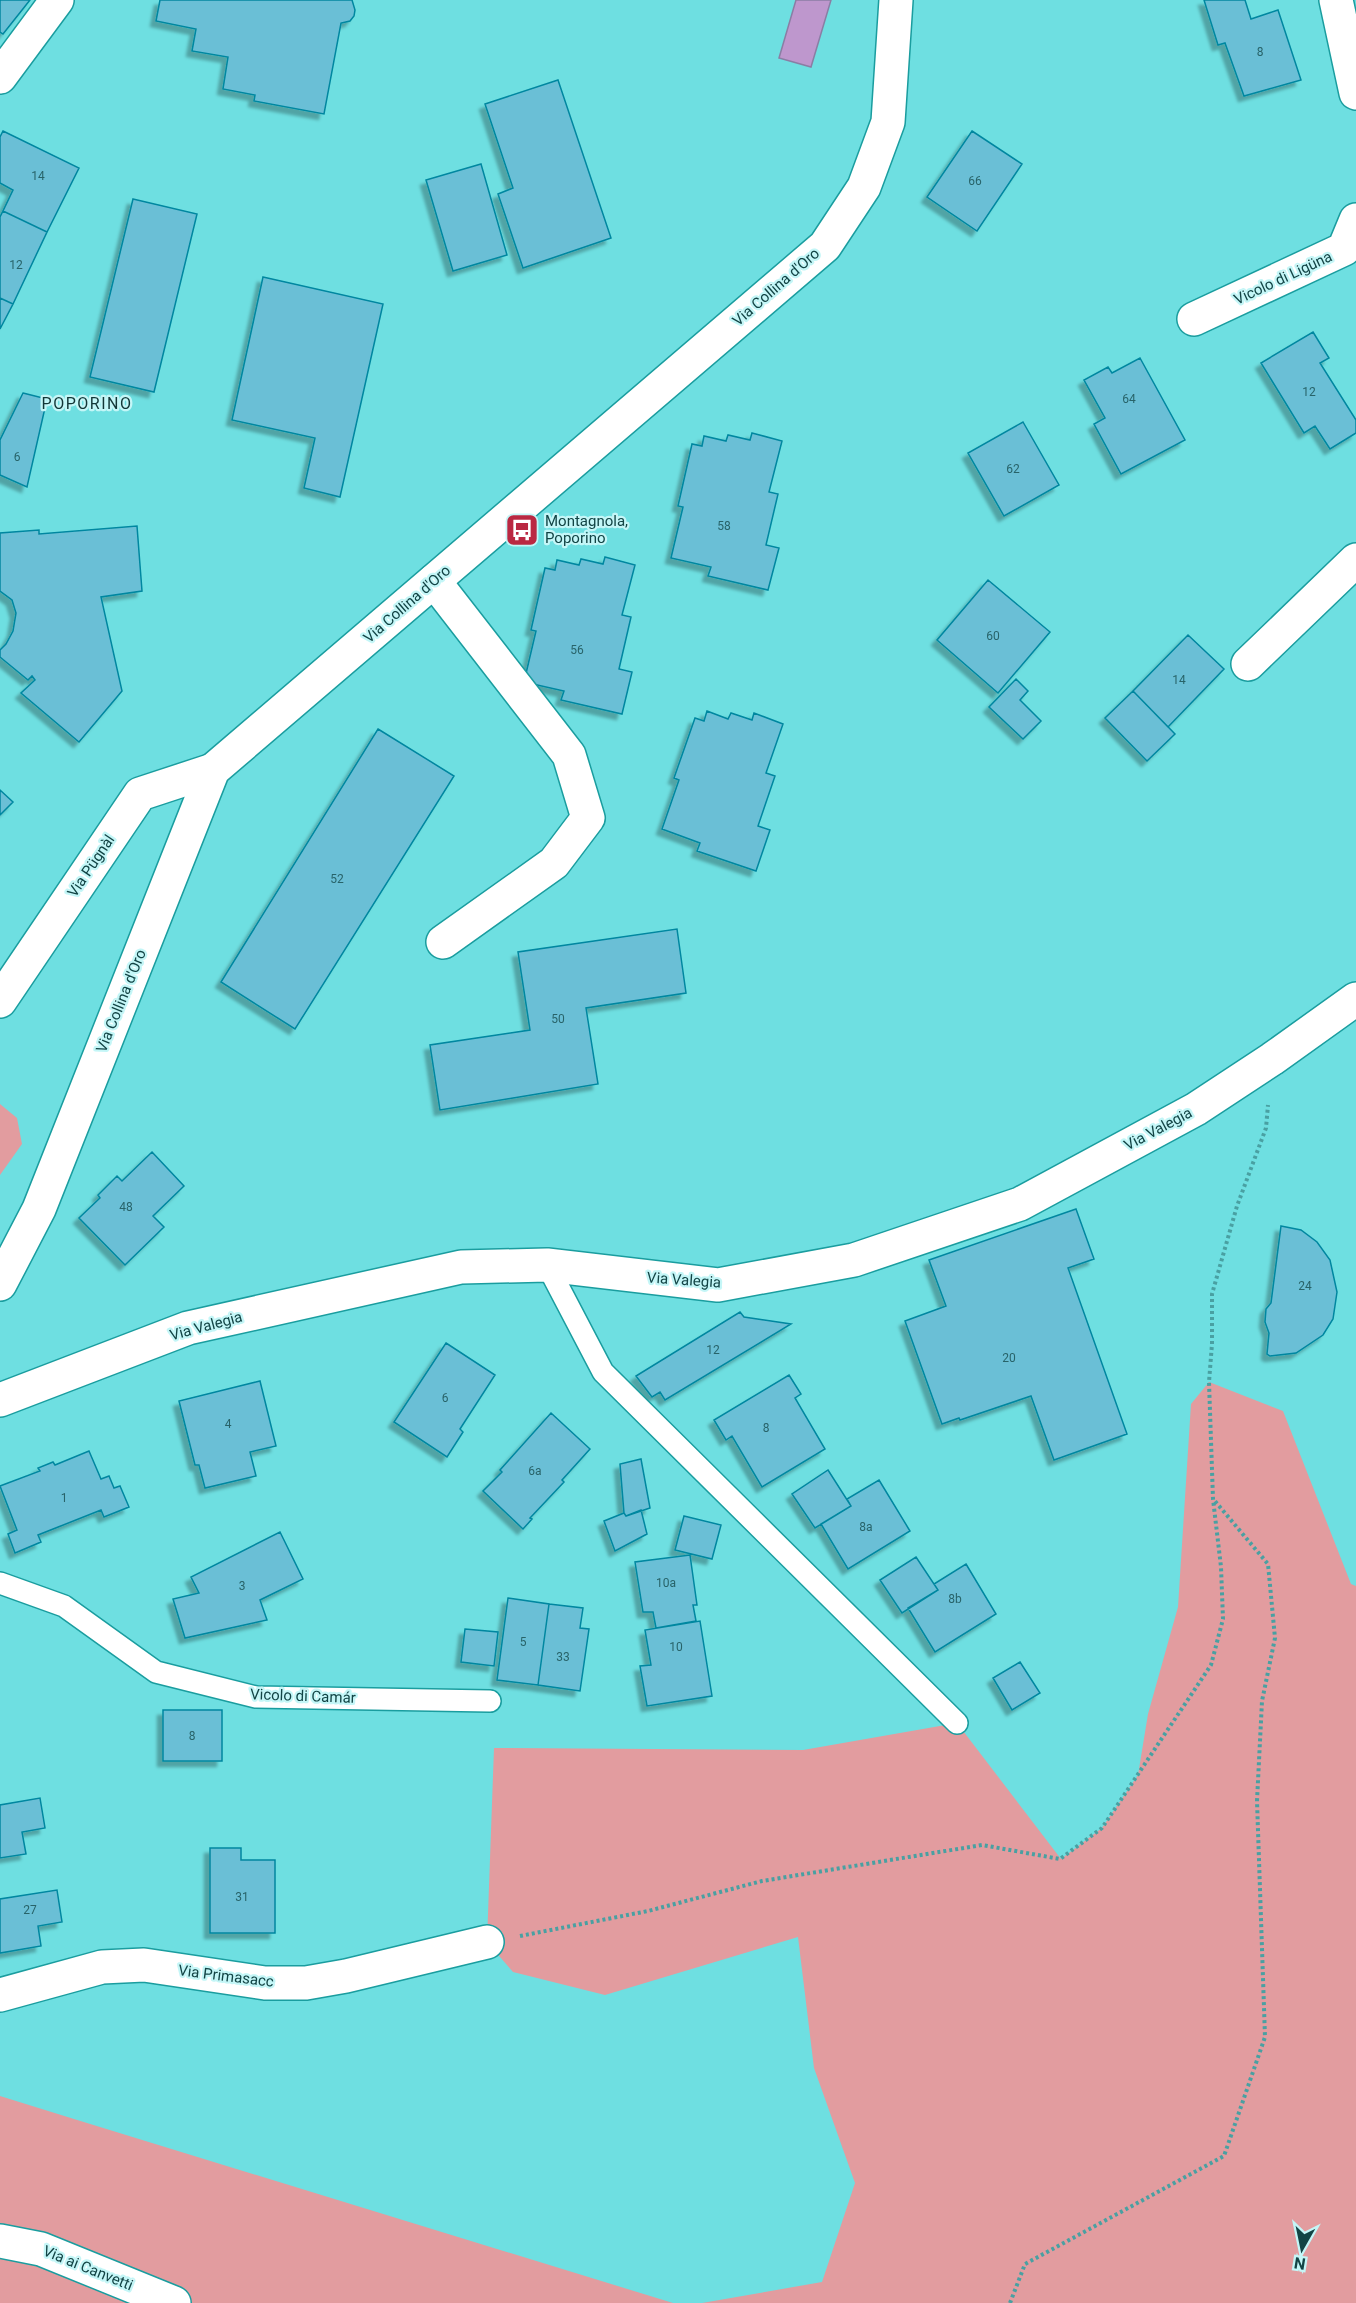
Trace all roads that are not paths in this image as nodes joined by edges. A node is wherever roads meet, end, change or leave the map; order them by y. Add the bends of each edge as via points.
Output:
1 (57, 0) edge
2 (896, 0) edge
3 (1336, 0) edge
4 (0, 77) edge
5 (1356, 93) edge
6 (1356, 220) edge
7 (1194, 320) dead end
8 (1356, 560) edge
9 (434, 581) junction
10 (1248, 664) dead end
11 (213, 770) junction
12 (443, 942) dead end
13 (0, 1001) edge
14 (1354, 1003) edge
15 (546, 1265) junction
16 (0, 1284) edge
17 (0, 1400) edge
18 (0, 1583) edge
19 (490, 1701) dead end
20 (957, 1723) dead end
21 (487, 1942) road end
22 (0, 1995) edge
23 (0, 2241) edge
24 (174, 2303) edge

1 - 4 street
2 - 9 street, Via Collina d'Oro via 888,122 864,187 825,246
3 - 5 street
6 - 7 street, Vicolo di Ligüna via 1344,249
8 - 10 street
9 - 11 street, Via Collina d'Oro
9 - 12 street via 569,755 588,818 554,863
11 - 13 street, Via Pügnàl via 140,794
11 - 16 street, Via Collina d'Oro via 39,1209
14 - 15 street, Via Valegia via 1196,1109 1020,1204 854,1260 718,1285
15 - 17 street, Via Valegia via 461,1268 188,1328
15 - 20 lane via 603,1372
18 - 19 lane, Vicolo di Camár via 64,1606 156,1671 256,1697
21 - 22 street, Via Primasacc via 306,1983 266,1983 144,1965 102,1967
23 - 24 street, Via ai Canvetti via 41,2249

